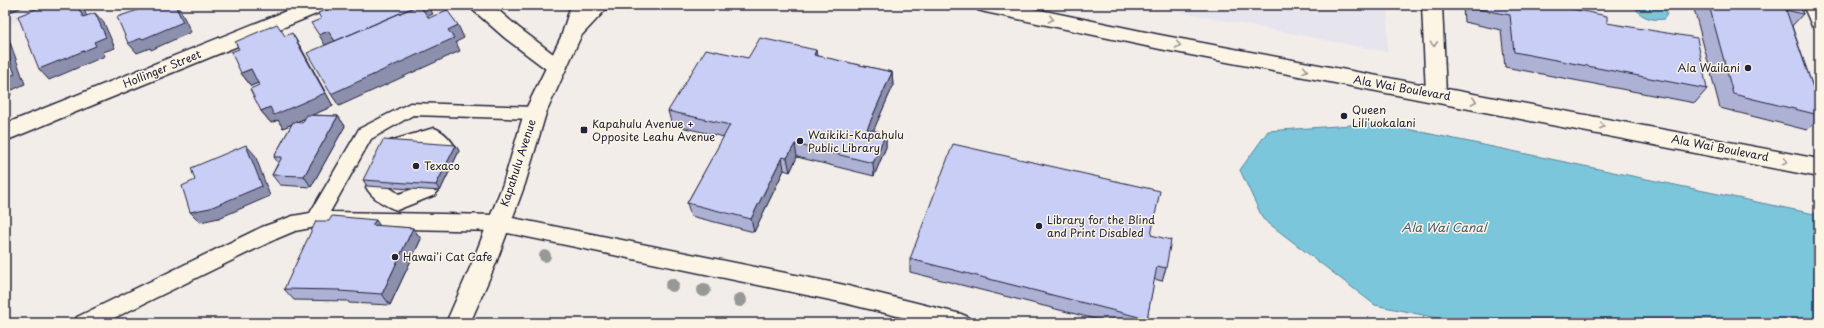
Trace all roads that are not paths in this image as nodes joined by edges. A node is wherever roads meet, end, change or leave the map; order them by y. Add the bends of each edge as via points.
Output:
1 (319, 5) edge
2 (480, 5) edge
3 (581, 5) edge
4 (600, 5) edge
5 (985, 5) edge
6 (1432, 5) edge
7 (1813, 5) edge
8 (1819, 21) edge
9 (571, 36) junction
10 (557, 67) junction
11 (1436, 94) junction
12 (448, 111) junction
13 (535, 113) junction
14 (5, 133) edge
15 (430, 142) junction
16 (396, 146) edge
17 (448, 150) edge
18 (1819, 168) edge
19 (375, 186) edge
20 (429, 190) edge
21 (401, 196) junction
22 (316, 219) junction
23 (388, 220) junction
24 (498, 223) junction
25 (84, 323) edge
26 (458, 323) edge
27 (961, 323) edge

1 - 14 main road, Hollinger Street
2 - 10 main road
3 - 9 main road, Kapahulu Avenue
4 - 9 main road
5 -> 11 main road, Ala Wai Boulevard via 1160,42
6 -> 11 main road
7 - 8 main road
9 - 10 main road, Kapahulu Avenue
10 - 13 main road, Kapahulu Avenue
11 -> 18 main road, Ala Wai Boulevard
12 - 13 lane
12 - 15 lane
12 - 22 lane via 410,109 365,134
13 - 24 main road, Kapahulu Avenue via 514,184
15 - 16 lane
15 - 17 lane
19 - 21 lane
20 - 21 lane
21 - 23 lane
22 - 23 lane
22 - 25 lane via 293,224 269,234
23 - 24 lane
24 - 26 main road, Kapahulu Avenue
24 - 27 lane via 840,293

